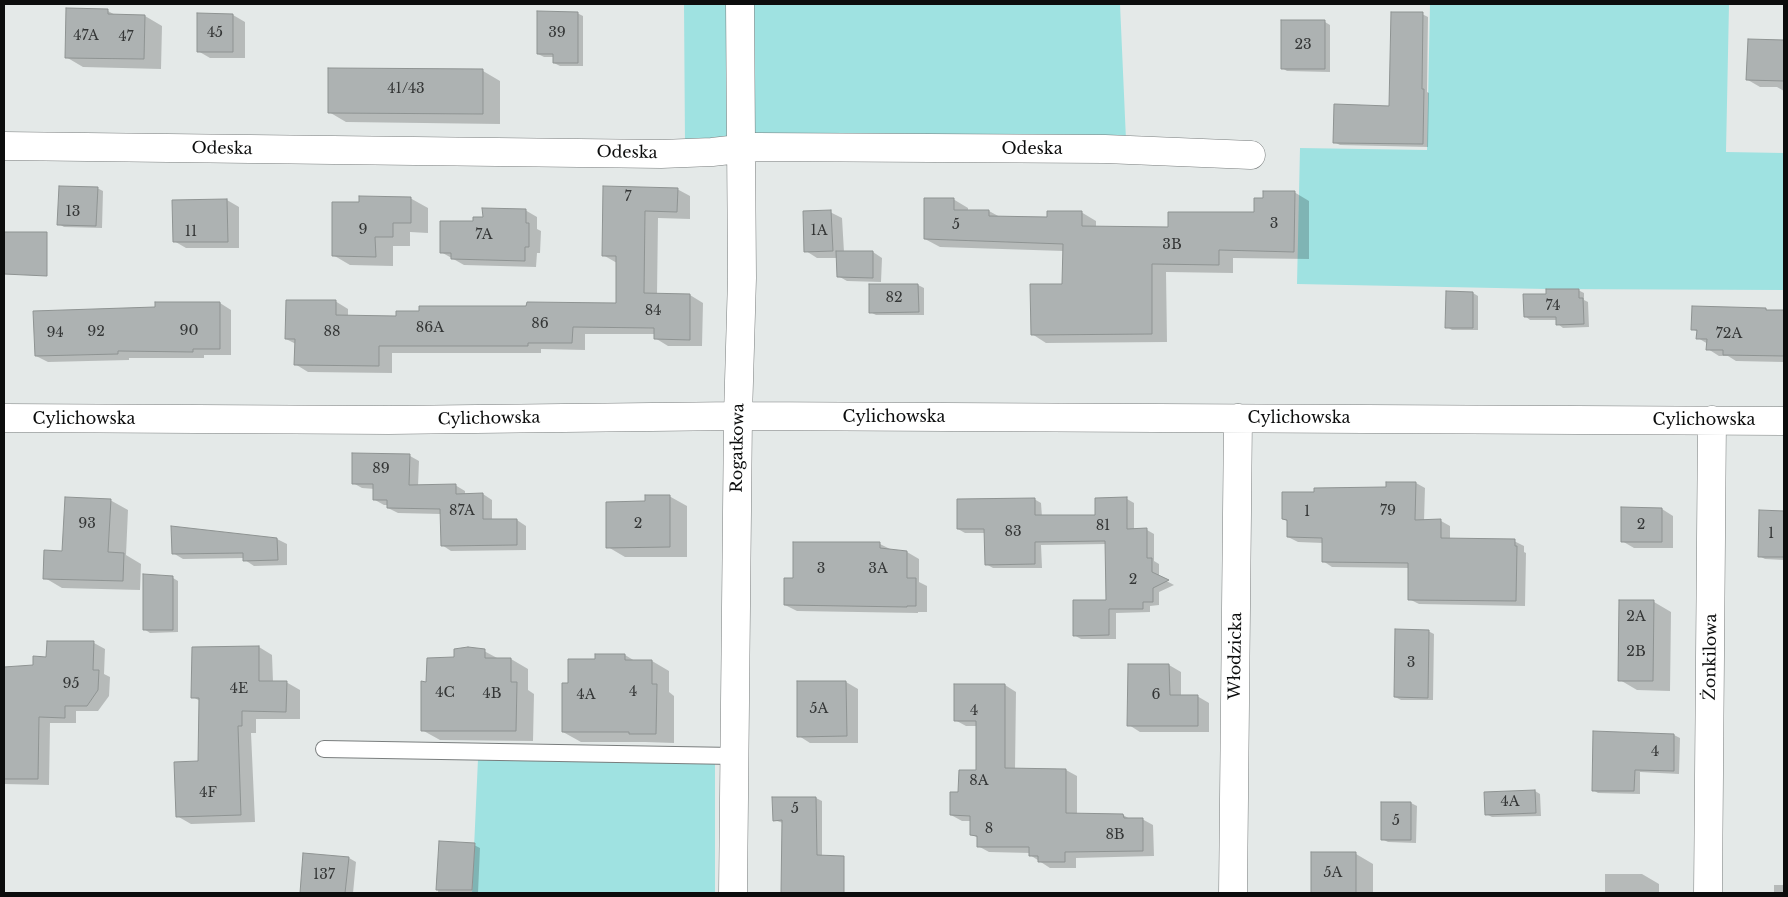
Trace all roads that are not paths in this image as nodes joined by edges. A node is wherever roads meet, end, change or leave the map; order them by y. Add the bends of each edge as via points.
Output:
1 (740, 4) edge
2 (4, 146) edge
3 (742, 149) junction
4 (1250, 155) dead end
5 (738, 416) junction
6 (4, 418) edge
7 (1238, 418) junction
8 (1712, 420) junction
9 (1784, 421) edge
10 (324, 749) dead end
11 (734, 756) junction
12 (733, 893) edge
13 (1233, 893) edge
14 (1708, 893) edge

1 - 3 street, Rogatkowa
2 - 3 street, Odeska via 661,154
3 - 4 street, Odeska via 1095,149
3 - 5 street, Rogatkowa
5 - 6 street, Cylichowska via 390,420
5 - 7 street, Cylichowska
5 - 11 street, Rogatkowa
7 - 8 street, Cylichowska
7 - 13 street, Włodzicka
8 - 9 street, Cylichowska
8 - 14 street, Żonkilowa
10 - 11 lane
11 - 12 street, Rogatkowa

